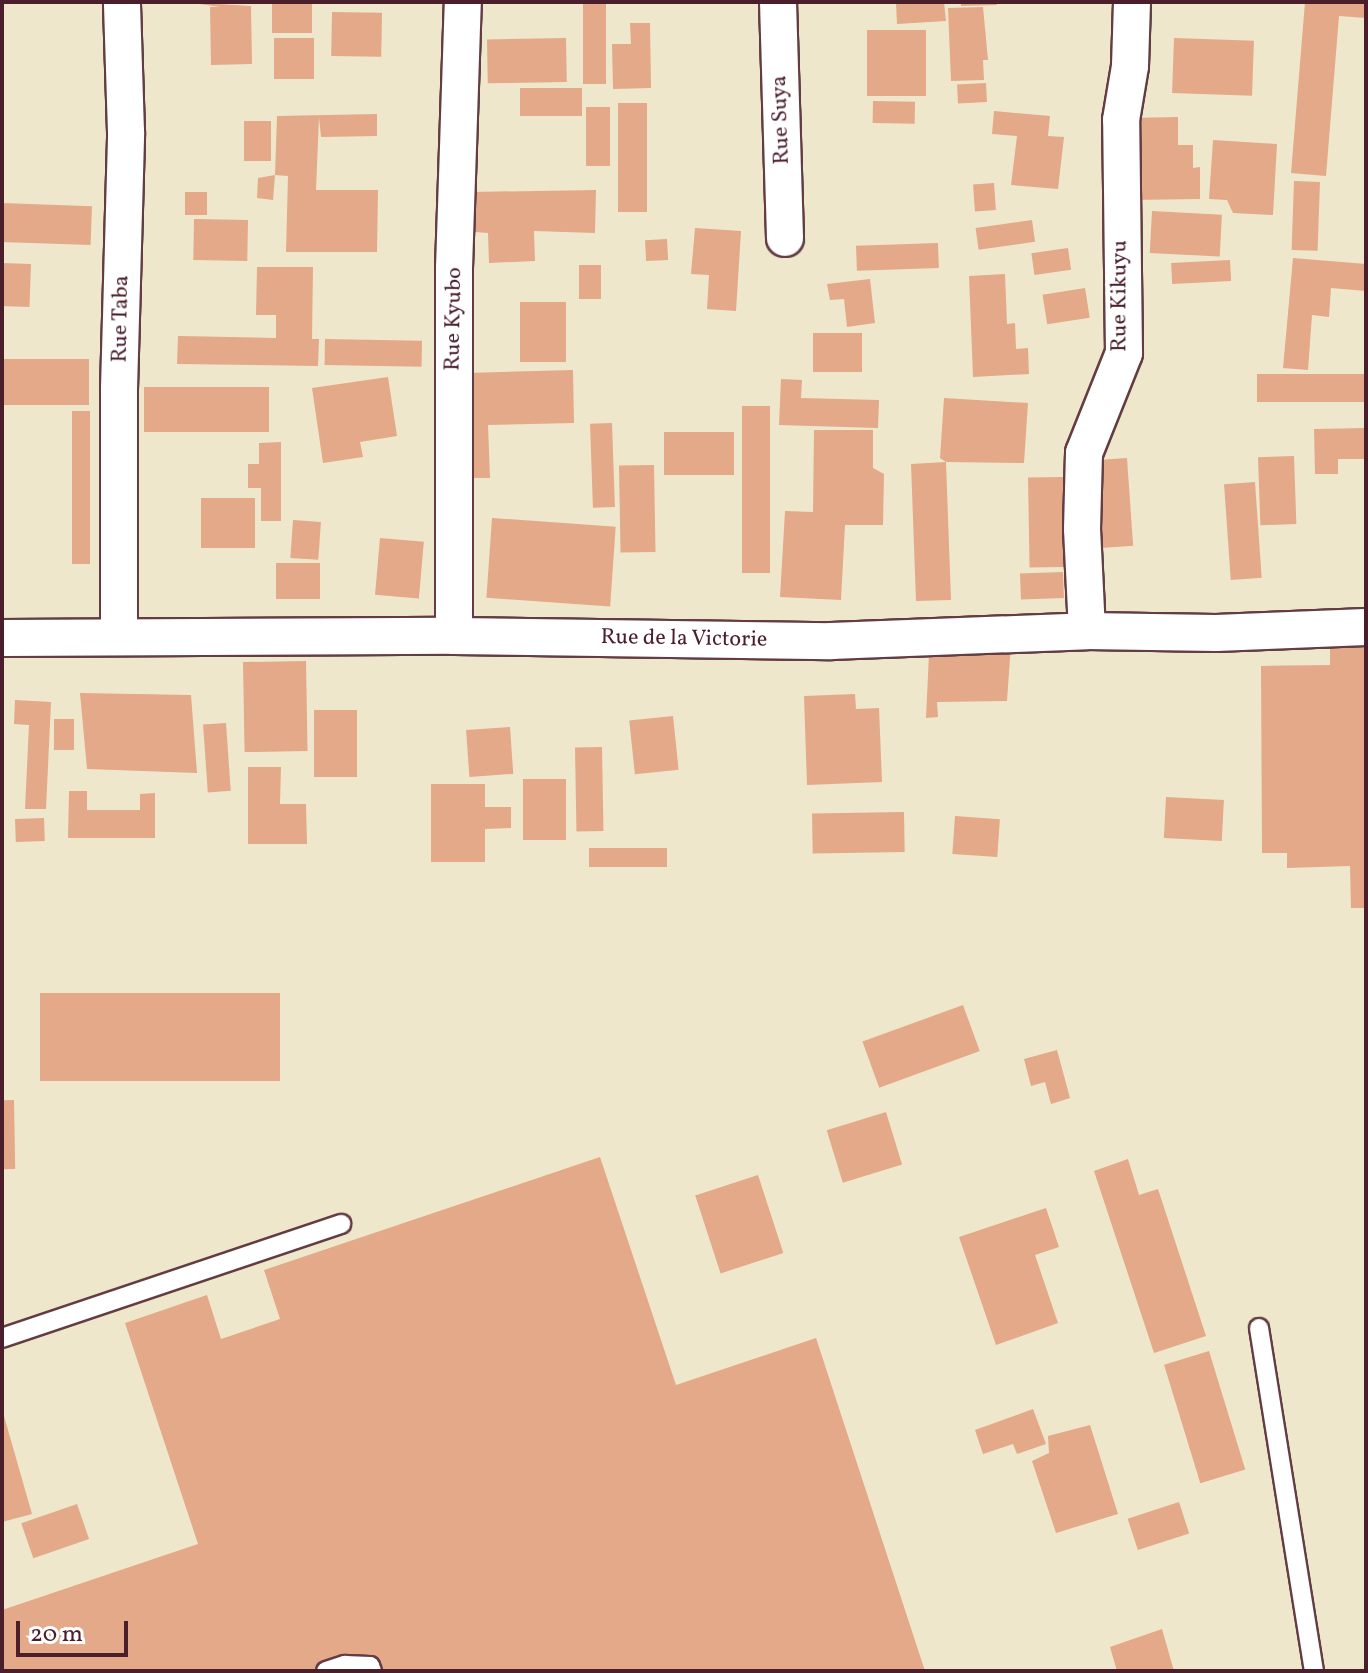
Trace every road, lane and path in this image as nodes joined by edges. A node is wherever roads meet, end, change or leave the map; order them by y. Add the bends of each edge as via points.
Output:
1 (122, 2) edge
2 (463, 2) edge
3 (778, 2) edge
4 (1132, 2) edge
5 (785, 238) dead end
6 (1366, 627) edge
7 (1087, 631) junction
8 (454, 636) junction
9 (119, 637) junction
10 (2, 638) edge
11 (341, 1224) dead end
12 (1259, 1328) dead end
13 (2, 1338) edge
14 (326, 1671) edge
15 (372, 1671) edge
16 (1314, 1671) edge

1 - 9 street, Rue Taba via 126,132
2 - 8 street, Rue Kyubo via 454,268
3 - 5 street, Rue Suya
4 - 7 street, Rue Kikuyu via 1121,120 1124,353 1084,453
6 - 7 street, Rue de la Victorie
7 - 8 street, Rue de la Victorie via 831,641
8 - 9 street, Rue de la Victorie
9 - 10 street, Rue de la Victorie
11 - 13 lane
12 - 16 lane
14 - 15 lane via 345,1665 370,1666

